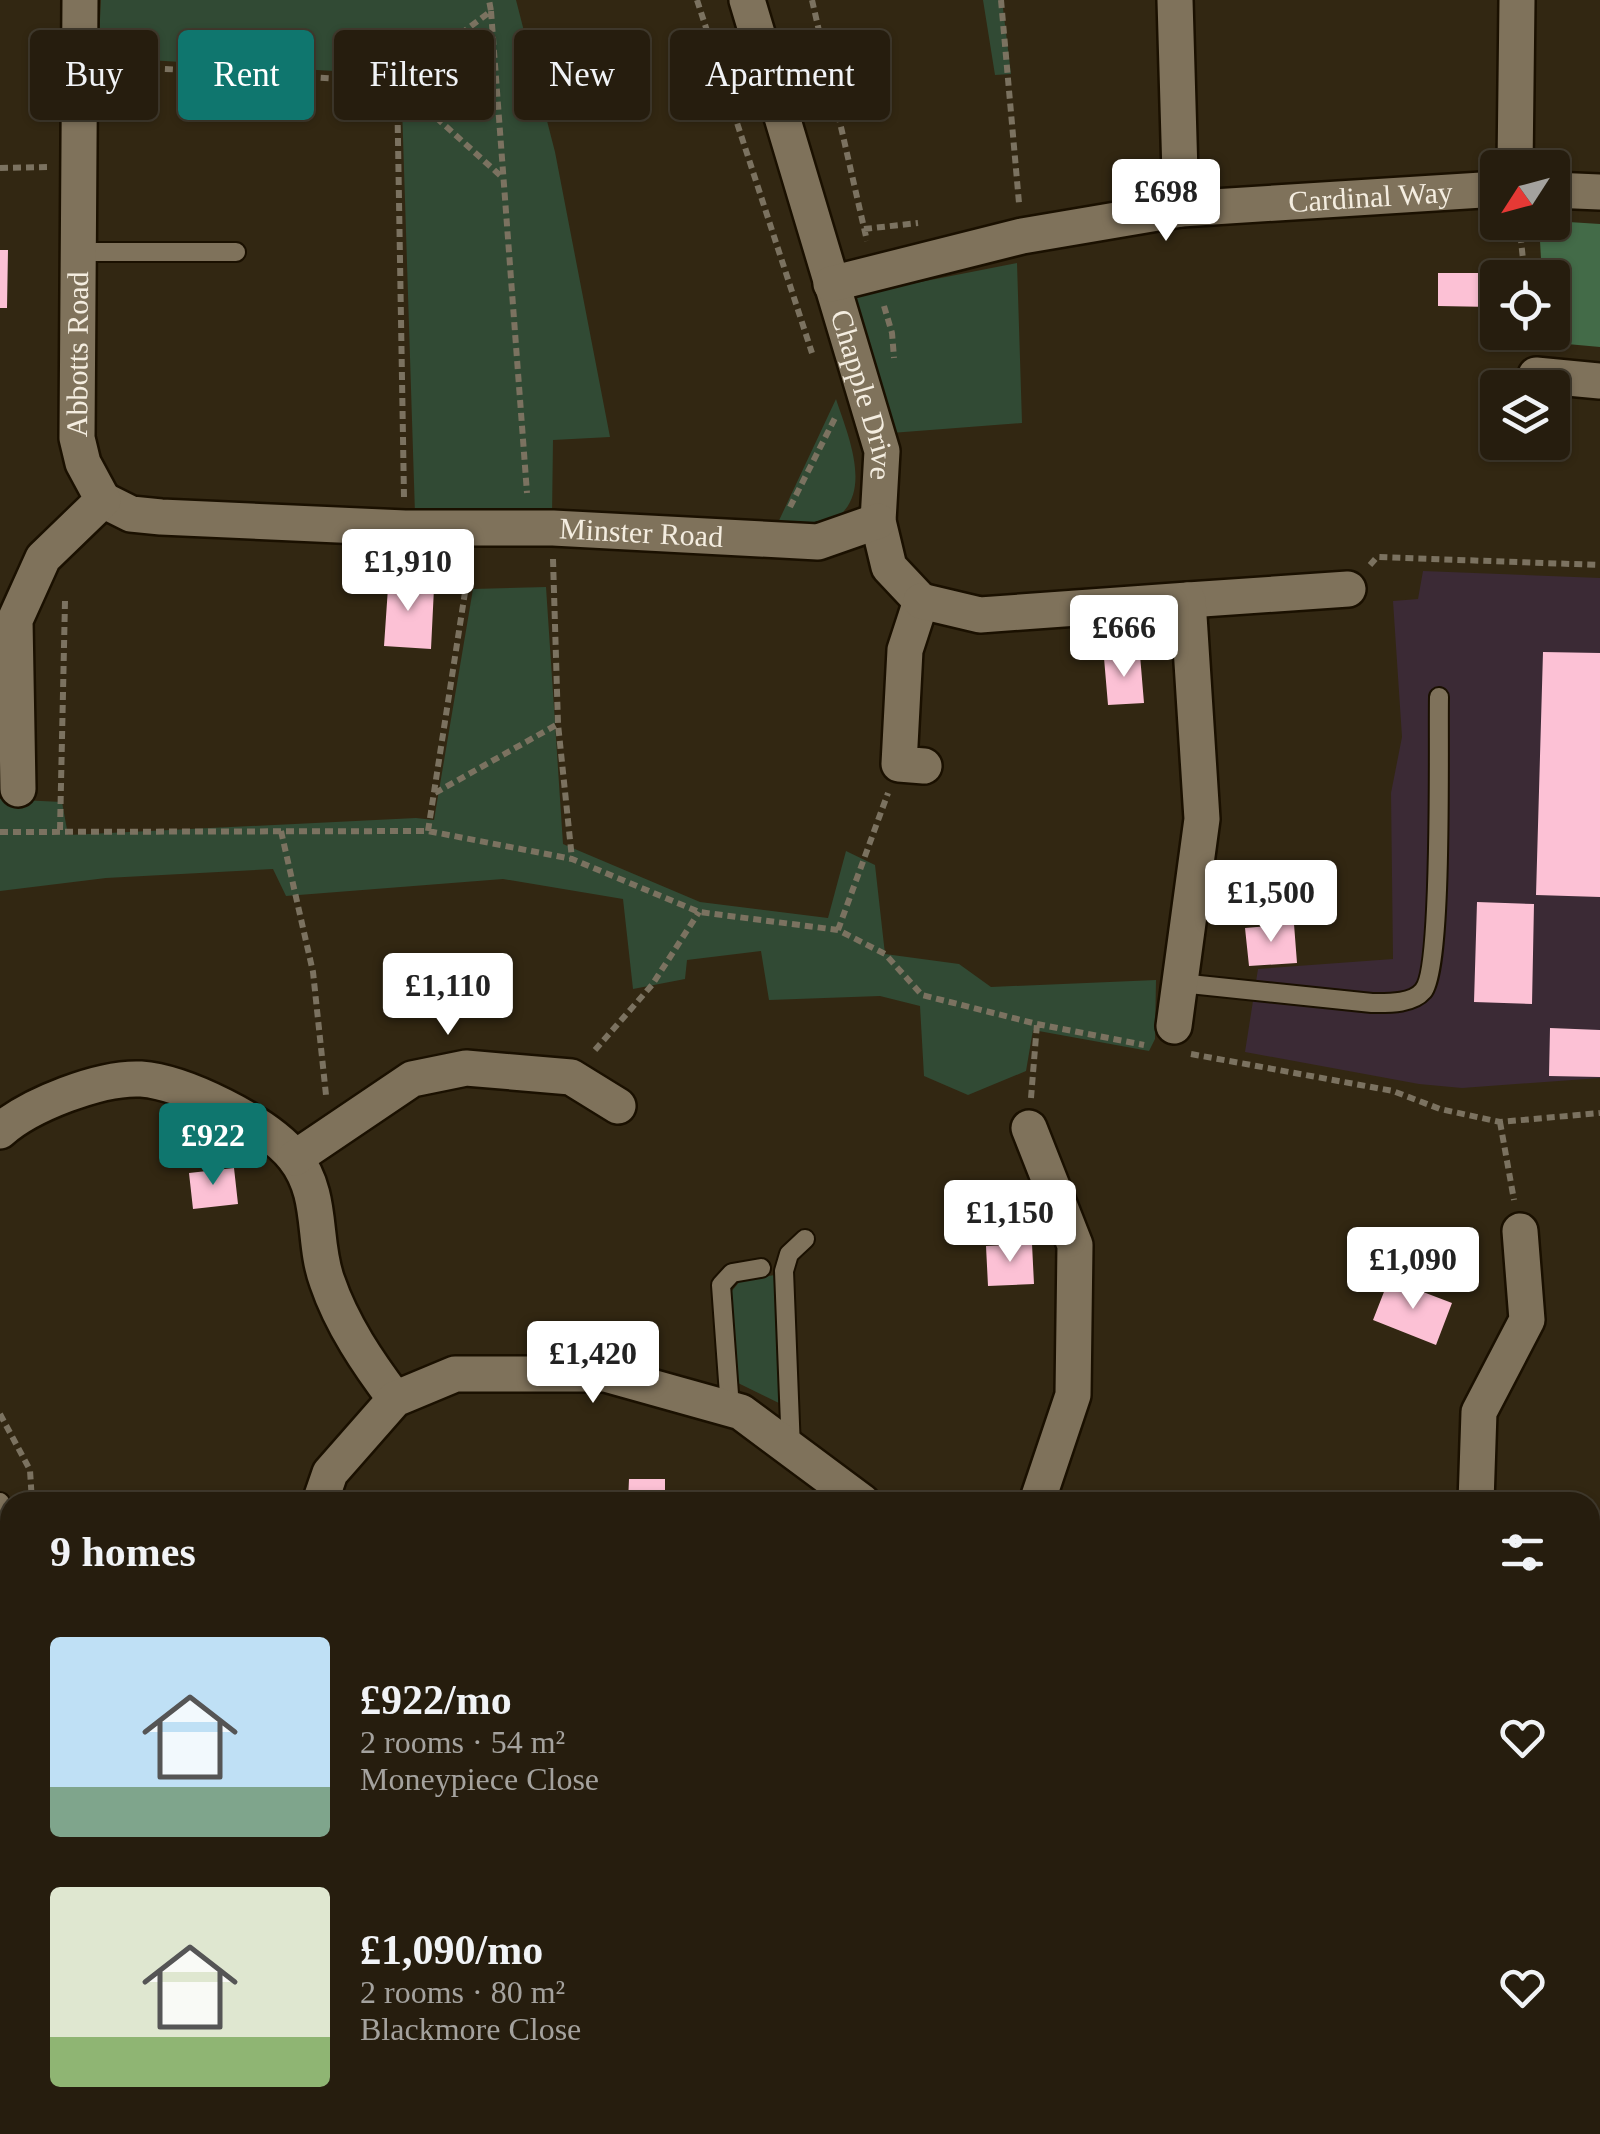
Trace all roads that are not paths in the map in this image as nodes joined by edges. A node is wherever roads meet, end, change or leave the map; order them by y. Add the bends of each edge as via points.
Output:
1 (80, 0) edge
2 (746, 0) edge
3 (1175, 0) edge
4 (1517, 0) edge
5 (1515, 150) edge
6 (1480, 190) edge
7 (1570, 191) edge
8 (1600, 192) edge
9 (1180, 208) junction
10 (78, 252) junction
11 (236, 252) dead end
12 (831, 284) junction
13 (1570, 379) edge
14 (1600, 382) edge
15 (103, 500) junction
16 (878, 521) junction
17 (1348, 589) road end
18 (1188, 600) junction
19 (921, 601) junction
20 (1439, 697) dead end
21 (912, 765) road end
22 (18, 789) dead end
23 (1180, 983) junction
24 (1166, 1041) road end
25 (618, 1106) dead end
26 (1028, 1128) road end
27 (0, 1130) edge
28 (294, 1158) junction
29 (1520, 1231) road end
30 (805, 1239) dead end
31 (761, 1268) dead end
32 (395, 1400) junction
33 (730, 1408) junction
34 (791, 1450) junction
35 (323, 1492) edge
36 (847, 1492) edge
37 (1039, 1492) edge
38 (1476, 1492) edge

1 - 10 street, Abbotts Road
2 - 12 street, Chapple Drive
3 - 9 street
4 - 5 street
6 - 9 street, Cardinal Way
7 - 8 street
9 - 12 street, Cardinal Way via 1022,236
10 - 11 lane
10 - 15 street, Abbotts Road via 77,438 82,463
12 - 16 street, Chapple Drive via 882,451
13 - 14 street
15 - 16 street, Minster Road via 132,514 161,517 818,542
15 - 22 street via 44,558 14,620
16 - 19 street, Chapple Drive via 889,567
17 - 18 street
18 - 19 street via 980,615
18 - 23 street via 1202,819
19 - 21 street via 905,650
20 - 23 lane via 1434,937 1423,991 1372,1003
23 - 24 street
25 - 28 street via 572,1077 466,1068 412,1079
26 - 37 street via 1074,1245 1073,1395
27 - 28 street via 41,1104 140,1079 244,1114
28 - 32 street via 316,1206 326,1279 361,1353
29 - 38 street via 1527,1320 1479,1412
30 - 34 lane via 784,1271
31 - 33 lane via 732,1274 722,1286
32 - 33 street via 454,1374 605,1374
32 - 35 street via 330,1472
33 - 34 street
34 - 36 street

